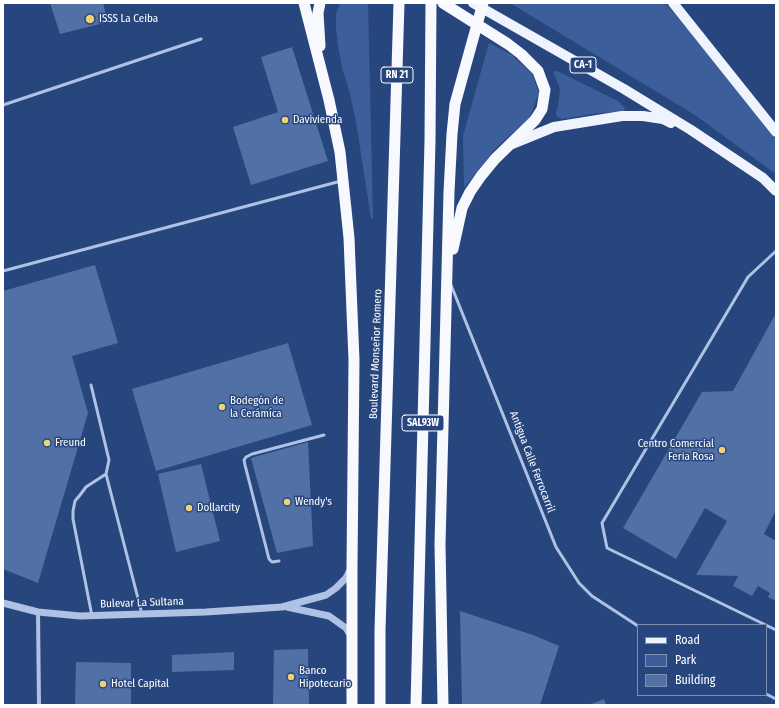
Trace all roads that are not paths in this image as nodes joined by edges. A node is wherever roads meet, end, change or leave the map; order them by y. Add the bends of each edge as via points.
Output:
1 (304, 3) edge
2 (320, 3) edge
3 (399, 3) edge
4 (431, 3) edge
5 (443, 3) edge
6 (473, 3) edge
7 (483, 3) edge
8 (673, 3) edge
9 (201, 39) dead end
10 (322, 73) junction
11 (3, 105) edge
12 (691, 130) junction
13 (776, 132) edge
14 (507, 146) junction
15 (395, 148) joint
16 (344, 180) junction
17 (776, 191) edge
18 (776, 251) edge
19 (3, 271) edge
20 (447, 276) junction
21 (91, 386) dead end
22 (324, 435) dead end
23 (106, 474) junction
24 (279, 561) dead end
25 (352, 567) junction
26 (3, 603) edge
27 (282, 607) junction
28 (38, 612) junction
29 (142, 614) junction
30 (92, 616) junction
31 (764, 624) edge
32 (637, 625) edge
33 (767, 626) edge
34 (776, 630) edge
35 (352, 639) junction
36 (767, 694) edge
37 (776, 699) edge
38 (39, 705) edge
39 (352, 705) edge
40 (380, 705) edge
41 (416, 705) edge
42 (443, 705) edge

1 - 10 highway
2 - 10 highway via 318,13
3 - 15 highway, Boulevard Monseñor Romero / RN 21
4 - 41 highway, SAL93W
5 - 14 highway via 508,44 538,71 544,90 542,109 535,120
6 - 12 main road, CA-1
7 - 20 highway via 455,104 448,192
8 - 13 main road
9 - 11 lane
10 - 16 highway
12 - 14 main road via 663,119 622,116 554,127
12 - 17 main road, CA-1 via 763,178
14 - 20 highway via 481,176 462,208
15 - 40 highway, Boulevard Monseñor Romero / SAL93W via 380,622
16 - 19 lane
16 - 25 highway via 354,360
18 - 31 lane via 748,277 602,523 607,548
20 - 32 lane, Antigua Calle Ferrocarril via 556,547 579,583 592,596
20 - 42 highway via 440,544
21 - 23 lane via 109,460
22 - 24 lane via 252,454 244,460 269,559 272,562
23 - 29 lane
23 - 30 lane via 83,491 75,501 73,511
25 - 27 street, Bulevar La Sultana via 346,578 326,595
25 - 35 highway
26 - 28 street, Bulevar La Sultana
27 - 29 street, Bulevar La Sultana
27 - 35 street, Bulevar La Sultana via 329,616 346,628
28 - 30 street, Bulevar La Sultana
28 - 38 street
29 - 30 street, Bulevar La Sultana
33 - 34 lane
35 - 39 highway
36 - 37 lane

